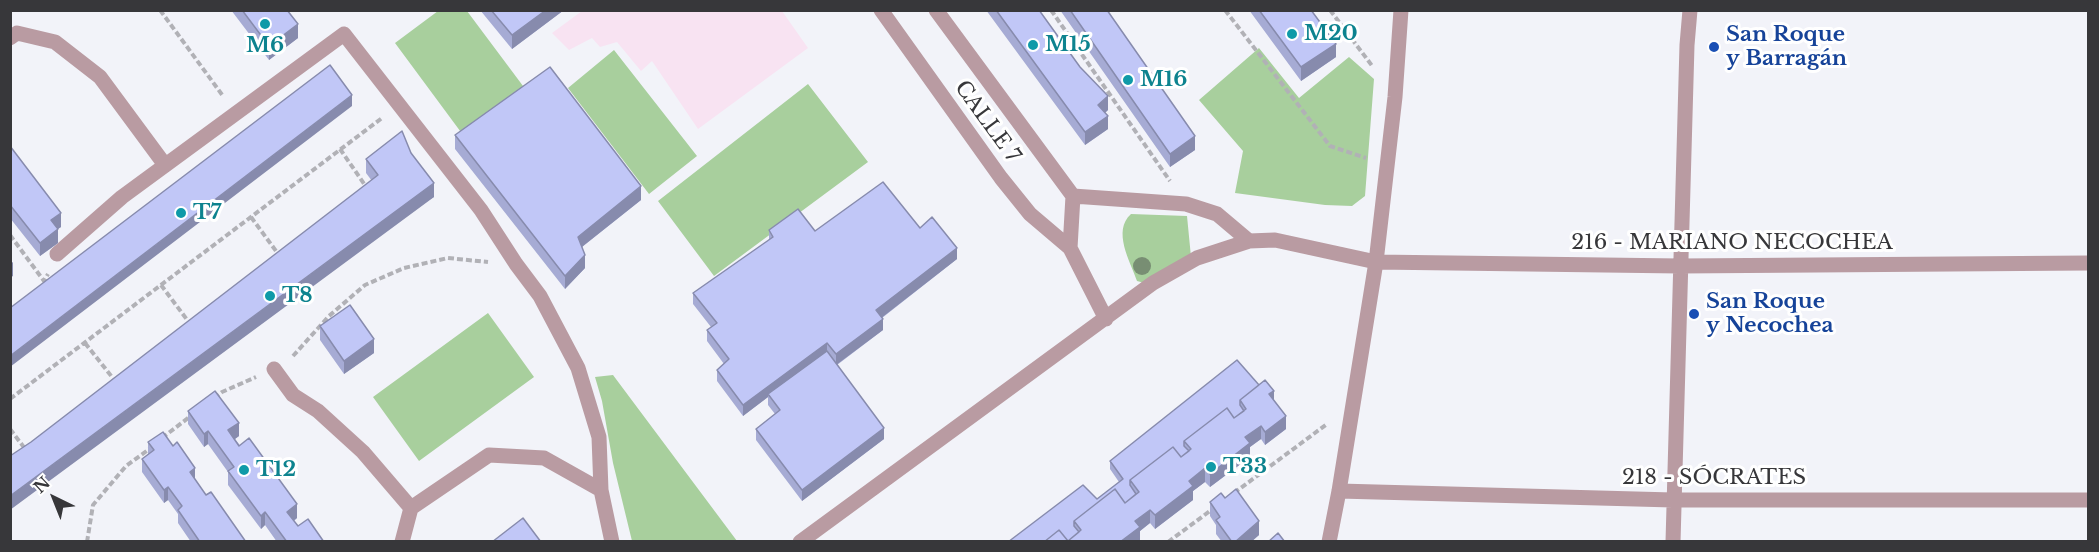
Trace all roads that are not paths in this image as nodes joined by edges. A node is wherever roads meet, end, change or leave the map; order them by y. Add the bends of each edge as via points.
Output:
1 (881, 10) edge
2 (936, 10) edge
3 (1401, 10) edge
4 (1690, 10) edge
5 (10, 38) edge
6 (165, 165) junction
7 (1074, 196) junction
8 (1249, 241) junction
9 (1070, 248) junction
10 (57, 254) edge
11 (1376, 262) junction
12 (2088, 263) edge
13 (1680, 266) junction
14 (1106, 319) junction
15 (274, 369) dead end
16 (601, 490) junction
17 (1339, 490) junction
18 (1673, 500) junction
19 (2088, 500) edge
20 (411, 508) junction
21 (402, 542) edge
22 (612, 542) edge
23 (800, 542) edge
24 (1329, 542) edge
25 (1673, 542) edge

1 - 9 street, CALLE 7 via 1001,178 1030,214
2 - 7 street, CALLE 7
3 - 11 street
4 - 13 street
5 - 6 street via 17,33 54,42 100,77
6 - 10 street
6 - 16 street via 344,33 481,210 540,296 578,368 599,437
7 - 8 street via 1186,204 1217,214
7 - 9 street
8 - 11 street, 216 - MARIANO NECOCHEA via 1275,240
8 - 14 street, 216 - MARIANO NECOCHEA via 1197,258 1153,283
9 - 14 street, CALLE 7
11 - 13 street, 216 - MARIANO NECOCHEA
11 - 17 street
12 - 13 street, 216 - MARIANO NECOCHEA
13 - 18 street
14 - 23 street, 216 - MARIANO NECOCHEA
15 - 20 street via 293,395 318,411 363,452
16 - 20 street via 544,458 489,455
16 - 22 street
17 - 18 street, 218 - SÓCRATES
17 - 24 street
18 - 19 street, 218 - SÓCRATES
18 - 25 street
20 - 21 street

